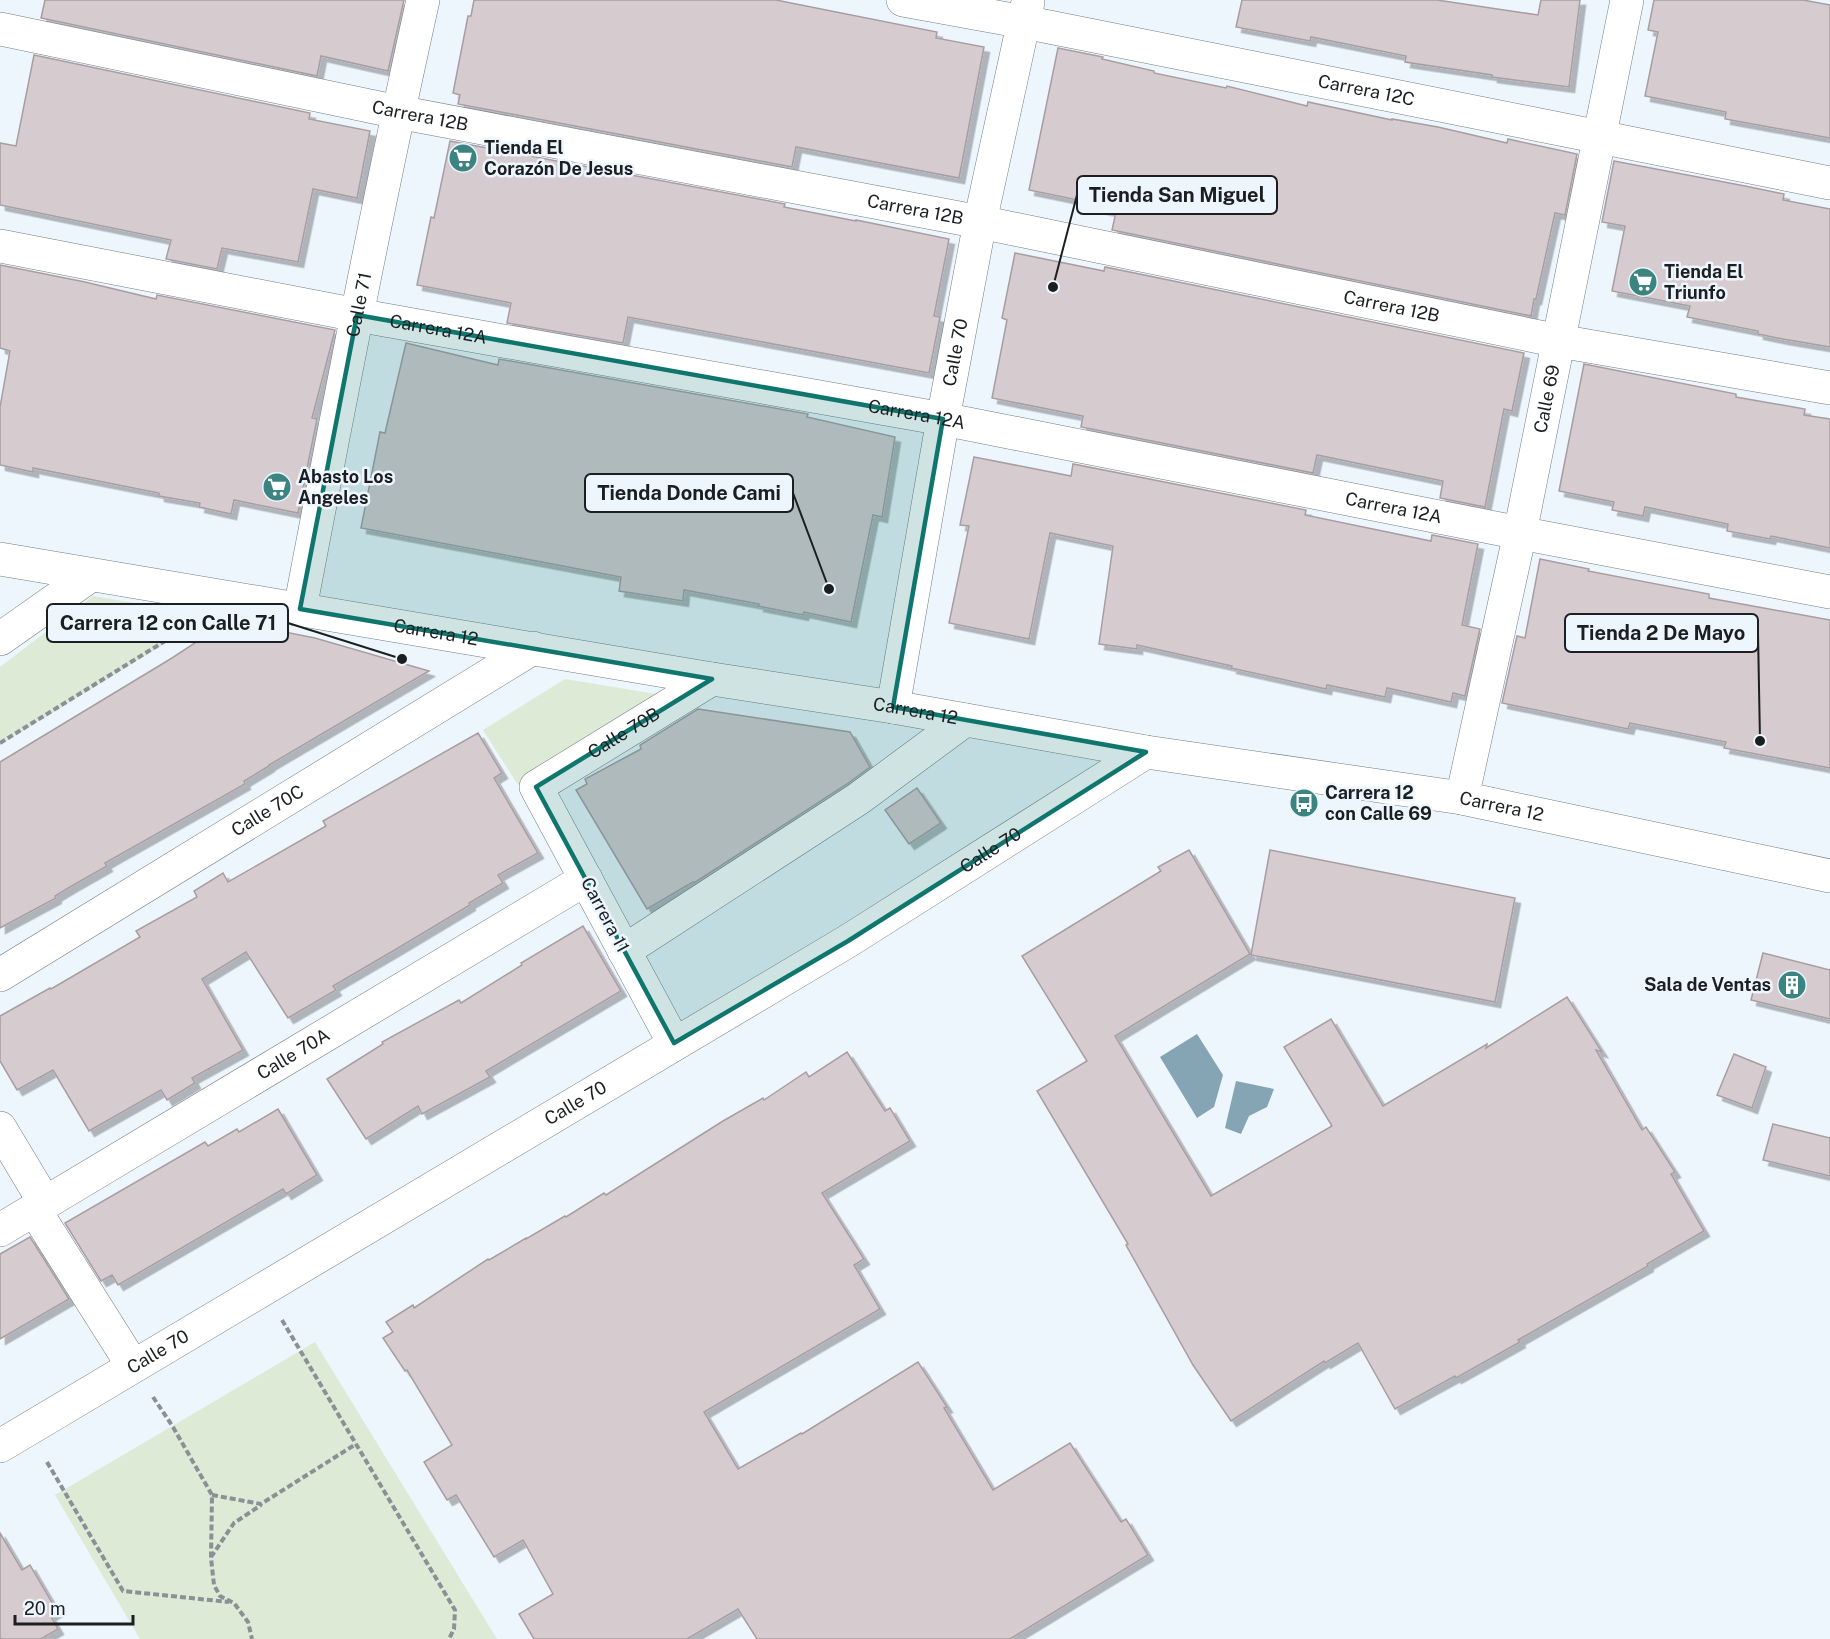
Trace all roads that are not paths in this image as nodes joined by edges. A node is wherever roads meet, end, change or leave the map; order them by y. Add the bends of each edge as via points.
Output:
1 (423, 0) edge
2 (903, 0) edge
3 (1627, 0) edge
4 (1026, 11) edge
5 (0, 29) edge
6 (398, 112) junction
7 (1599, 138) junction
8 (1830, 183) edge
9 (980, 222) junction
10 (0, 246) edge
11 (357, 315) junction
12 (1559, 341) junction
13 (1830, 387) edge
14 (943, 419) junction
15 (1520, 533) junction
16 (0, 559) edge
17 (91, 575) junction
18 (1830, 592) edge
19 (300, 609) junction
20 (0, 639) edge
21 (533, 648) junction
22 (712, 679) junction
23 (893, 707) junction
24 (965, 720) junction
25 (1146, 752) junction
26 (536, 787) joint
27 (1462, 798) junction
28 (1830, 876) edge
29 (586, 879) junction
30 (624, 951) junction
31 (0, 975) edge
32 (674, 1043) junction
33 (0, 1128) edge
34 (40, 1206) junction
35 (0, 1230) edge
36 (133, 1366) junction
37 (0, 1446) edge

1 - 6 street, Calle 71
2 - 4 street, Carrera 12C
3 - 7 street, Calle 69
4 - 7 street, Carrera 12C
4 - 9 street, Calle 70
5 - 6 street, Carrera 12B
6 - 9 street, Carrera 12B
6 - 11 street, Calle 71
7 - 8 street, Carrera 12C
7 - 12 street, Calle 69
9 - 12 street, Carrera 12B
9 - 14 street, Calle 70
10 - 11 street, Carrera 12A
11 - 14 street, Carrera 12A
11 - 19 street, Calle 71
12 - 13 street, Carrera 12B
12 - 15 street, Calle 69
14 - 15 street, Carrera 12A
14 - 23 street, Calle 70
15 - 18 street, Carrera 12A
15 - 27 street, Calle 69
16 - 17 street, Carrera 12
17 - 19 street, Carrera 12
17 - 20 street
19 - 21 street, Carrera 12
21 - 22 street, Carrera 12
21 - 31 street, Calle 70C
22 - 23 street, Carrera 12
22 - 26 street, Calle 70B
23 - 24 street, Carrera 12
24 - 25 street, Carrera 12
24 - 30 street via 858,799
25 - 27 street, Carrera 12
25 - 32 street, Calle 70 via 848,941
26 - 29 street, Carrera 11
27 - 28 street, Carrera 12
29 - 30 street, Carrera 11
29 - 34 street, Calle 70A
30 - 32 street, Carrera 11
32 - 36 street, Calle 70
33 - 34 street
34 - 35 street, Calle 70A
34 - 36 street
36 - 37 street, Calle 70

